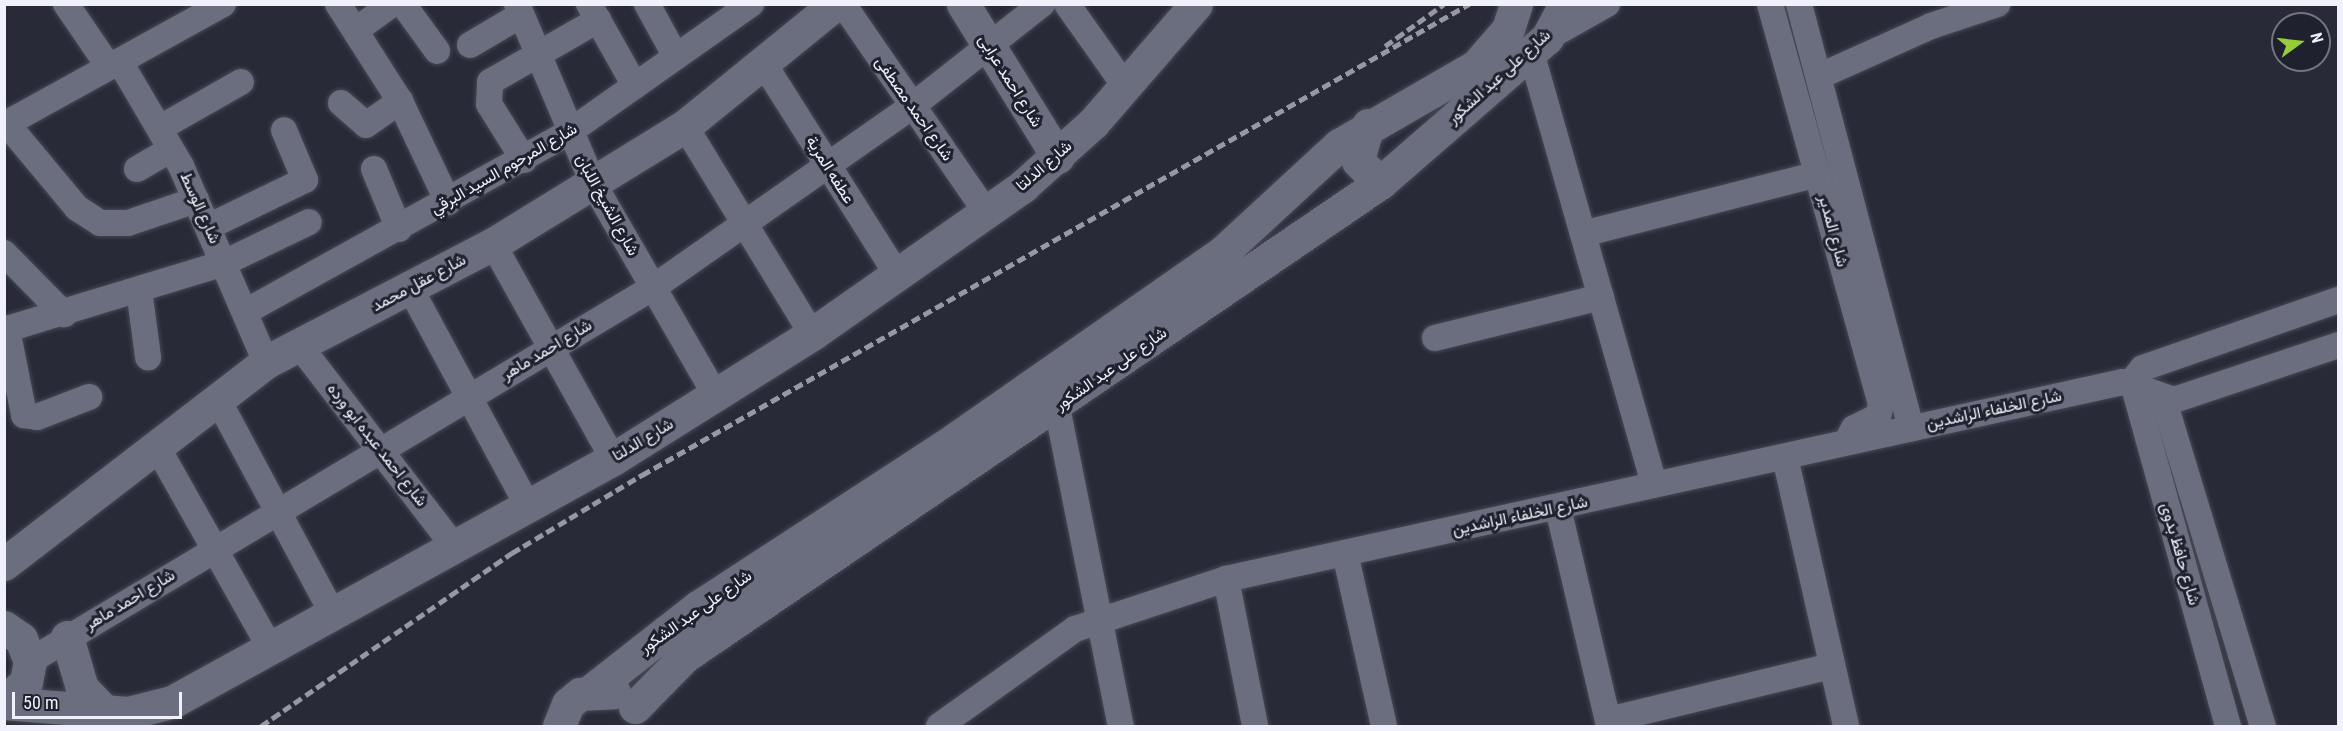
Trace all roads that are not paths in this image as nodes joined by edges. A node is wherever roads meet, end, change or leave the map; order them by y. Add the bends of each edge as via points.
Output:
1 (66, 4) edge
2 (223, 4) edge
3 (338, 4) edge
4 (646, 4) edge
5 (834, 4) edge
6 (843, 4) edge
7 (963, 4) edge
8 (1042, 4) edge
9 (1067, 4) edge
10 (1565, 4) edge
11 (1607, 4) edge
12 (1770, 4) edge
13 (1799, 4) edge
14 (1998, 4) edge
15 (392, 5) edge
16 (743, 7) edge
17 (519, 10) edge
18 (195, 11) edge
19 (1181, 11) edge
20 (593, 12) edge
21 (1928, 15) edge
22 (1519, 26) edge
23 (356, 30) junction
24 (470, 45) dead end
25 (990, 48) junction
26 (437, 51) dead end
27 (537, 52) junction
28 (676, 57) junction
29 (115, 64) junction
30 (764, 64) junction
31 (1820, 76) junction
32 (241, 82) dead end
33 (635, 86) junction
34 (1125, 86) junction
35 (400, 101) junction
36 (342, 103) dead end
37 (911, 107) junction
38 (6, 124) edge
39 (1368, 125) junction
40 (685, 126) junction
41 (284, 130) dead end
42 (568, 133) junction
43 (166, 139) junction
44 (1058, 156) junction
45 (524, 160) junction
46 (828, 167) junction
47 (374, 169) dead end
48 (137, 170) dead end
49 (1818, 174) junction
50 (593, 183) junction
51 (1380, 183) junction
52 (196, 200) junction
53 (1281, 201) junction
54 (448, 202) junction
55 (986, 212) junction
56 (1331, 216) junction
57 (309, 222) dead end
58 (746, 225) junction
59 (208, 227) junction
60 (399, 229) junction
61 (1583, 234) junction
62 (493, 244) junction
63 (4, 253) edge
64 (224, 263) junction
65 (898, 276) junction
66 (654, 287) junction
67 (410, 288) junction
68 (139, 290) junction
69 (1601, 297) junction
70 (2338, 300) edge
71 (245, 312) junction
72 (64, 314) junction
73 (6, 330) edge
74 (812, 334) junction
75 (1435, 338) dead end
76 (299, 345) junction
77 (2338, 345) edge
78 (550, 348) junction
79 (148, 357) dead end
80 (266, 362) junction
81 (2132, 381) junction
82 (716, 396) junction
83 (89, 397) dead end
84 (469, 397) junction
85 (217, 398) junction
86 (2164, 400) junction
87 (1057, 407) junction
88 (1911, 428) junction
89 (1850, 442) junction
90 (156, 445) junction
91 (382, 449) junction
92 (1785, 457) junction
93 (613, 459) junction
94 (1654, 485) junction
95 (528, 506) junction
96 (1558, 508) junction
97 (279, 512) junction
98 (454, 546) junction
99 (215, 549) junction
100 (1345, 553) junction
101 (7, 557) edge
102 (1226, 579) junction
103 (333, 614) junction
104 (1096, 620) junction
105 (4, 627) edge
106 (67, 637) junction
107 (270, 648) junction
108 (30, 661) junction
109 (1832, 666) junction
110 (592, 690) junction
111 (4, 703) edge
112 (106, 713) junction
113 (638, 717) edge
114 (1609, 723) edge
115 (559, 726) edge
116 (939, 726) edge
117 (1120, 726) edge
118 (1255, 726) edge
119 (1384, 726) edge
120 (1846, 726) edge
121 (2228, 726) edge
122 (2263, 726) edge

1 - 29 street, شارع الوسط
2 - 18 street
3 - 23 street
4 - 28 street
5 - 30 street, شارع عقل محمد
6 - 37 street, شارع احمد مصطفى
7 - 25 street, شارع احمد عرابى
8 - 25 street, شارع احمد ماهر
9 - 34 street
10 - 22 street, شارع على عبد الشكور
11 - 22 street
12 - 49 street, شارع المدير
13 - 31 street, شارع المدير
14 - 21 street
15 - 23 street
15 - 26 street
16 - 28 street, شارع المرحوم السيد البرقي
17 - 24 street
17 - 27 street, شارع الشيخ اللبان
18 - 29 street
19 - 34 street, شارع الدلتا
20 - 27 street
20 - 33 street
21 - 31 street
22 - 39 street, شارع على عبد الشكور via 1476,66
22 - 51 street, شارع على عبد الشكور
22 - 61 street
23 - 35 street
25 - 37 street, شارع احمد ماهر
25 - 44 street, شارع احمد عرابى
27 - 42 street, شارع الشيخ اللبان
27 - 45 street via 489,84 494,93 489,104
28 - 33 street, شارع المرحوم السيد البرقي
29 - 38 street
29 - 43 street, شارع الوسط
30 - 40 street, شارع عقل محمد
30 - 46 street, عطفه المرية
31 - 88 street, شارع المدير
32 - 43 street
33 - 42 street, شارع المرحوم السيد البرقي
34 - 44 street, شارع الدلتا
35 - 36 street via 366,125
35 - 54 street
37 - 46 street, شارع احمد ماهر
37 - 55 street, شارع احمد مصطفى
38 - 52 street via 77,208 100,223 128,223
39 - 51 street via 1358,161
39 - 53 street, شارع على عبد الشكور via 1312,168
40 - 50 street, شارع عقل محمد
40 - 58 street
41 - 59 street via 305,173 303,182
42 - 45 street, شارع المرحوم السيد البرقي
42 - 50 street, شارع الشيخ اللبان
43 - 48 street
43 - 52 street, شارع الوسط
44 - 55 street, شارع الدلتا
45 - 54 street, شارع المرحوم السيد البرقي
46 - 58 street, شارع احمد ماهر
46 - 65 street, عطفه المرية
47 - 60 street
49 - 61 street
49 - 89 street, شارع المدير via 1881,405 1874,420 1854,428
50 - 62 street, شارع عقل محمد
50 - 66 street, شارع الشيخ اللبان
51 - 56 street, شارع على عبد الشكور
52 - 59 street, شارع الوسط
53 - 56 street via 1321,190 1332,206
53 - 110 street, شارع على عبد الشكور via 1223,252 945,446 698,607
54 - 60 street, شارع المرحوم السيد البرقي
55 - 65 street, شارع الدلتا
56 - 87 street, شارع على عبد الشكور
57 - 64 street
58 - 66 street, شارع احمد ماهر
58 - 74 street
59 - 64 street, شارع الوسط
60 - 71 street, شارع المرحوم السيد البرقي
61 - 69 street
62 - 67 street, شارع عقل محمد
62 - 78 street
63 - 72 street
64 - 68 street
64 - 71 street, شارع الوسط
65 - 74 street, شارع الدلتا
66 - 78 street, شارع احمد ماهر
66 - 82 street, شارع الشيخ اللبان
67 - 76 street, شارع عقل محمد
67 - 84 street
68 - 72 street
68 - 79 street
69 - 75 street
69 - 94 street
70 - 81 street, شارع الخلفاء الراشدين via 2143,368
71 - 80 street, شارع الوسط
72 - 73 street
73 - 83 street via 24,415 37,417
74 - 82 street, شارع الدلتا
76 - 80 street, شارع عقل محمد
76 - 91 street, شارع احمد عبده ابو ورده
77 - 86 street
78 - 84 street, شارع احمد ماهر
78 - 93 street
80 - 85 street, شارع عقل محمد
81 - 86 street
81 - 88 street, شارع الخلفاء الراشدين
81 - 121 street, شارع حافظ بدوى
82 - 93 street, شارع الدلتا
84 - 91 street, شارع احمد ماهر
84 - 95 street
85 - 90 street, شارع عقل محمد
85 - 97 street
86 - 122 street, شارع حافظ بدوى
87 - 104 street
87 - 113 street, شارع على عبد الشكور via 685,656
88 - 89 street, شارع الخلفاء الراشدين
89 - 92 street, شارع الخلفاء الراشدين
90 - 99 street
90 - 101 street, شارع عقل محمد
91 - 97 street, شارع احمد ماهر
91 - 98 street, شارع احمد عبده ابو ورده
92 - 94 street, شارع الخلفاء الراشدين
92 - 109 street
93 - 95 street, شارع الدلتا
94 - 96 street, شارع الخلفاء الراشدين
95 - 98 street, شارع الدلتا
96 - 100 street, شارع الخلفاء الراشدين
96 - 114 street
97 - 99 street, شارع احمد ماهر
97 - 103 street
98 - 103 street, شارع الدلتا
99 - 106 street, شارع احمد ماهر
99 - 107 street
100 - 102 street, شارع الخلفاء الراشدين
100 - 119 street
102 - 104 street, شارع الخلفاء الراشدين
102 - 118 street
103 - 107 street, شارع الدلتا
104 - 116 street, شارع الخلفاء الراشدين via 1052,642
104 - 117 street
105 - 108 street via 21,639
106 - 108 street, شارع احمد ماهر
106 - 112 street via 82,688
107 - 112 street, شارع الدلتا via 171,702 143,711
108 - 111 street via 26,682
109 - 114 street
109 - 120 street
110 - 113 street via 616,693
110 - 115 street, شارع على عبد الشكور via 568,704
111 - 112 street, شارع الدلتا

